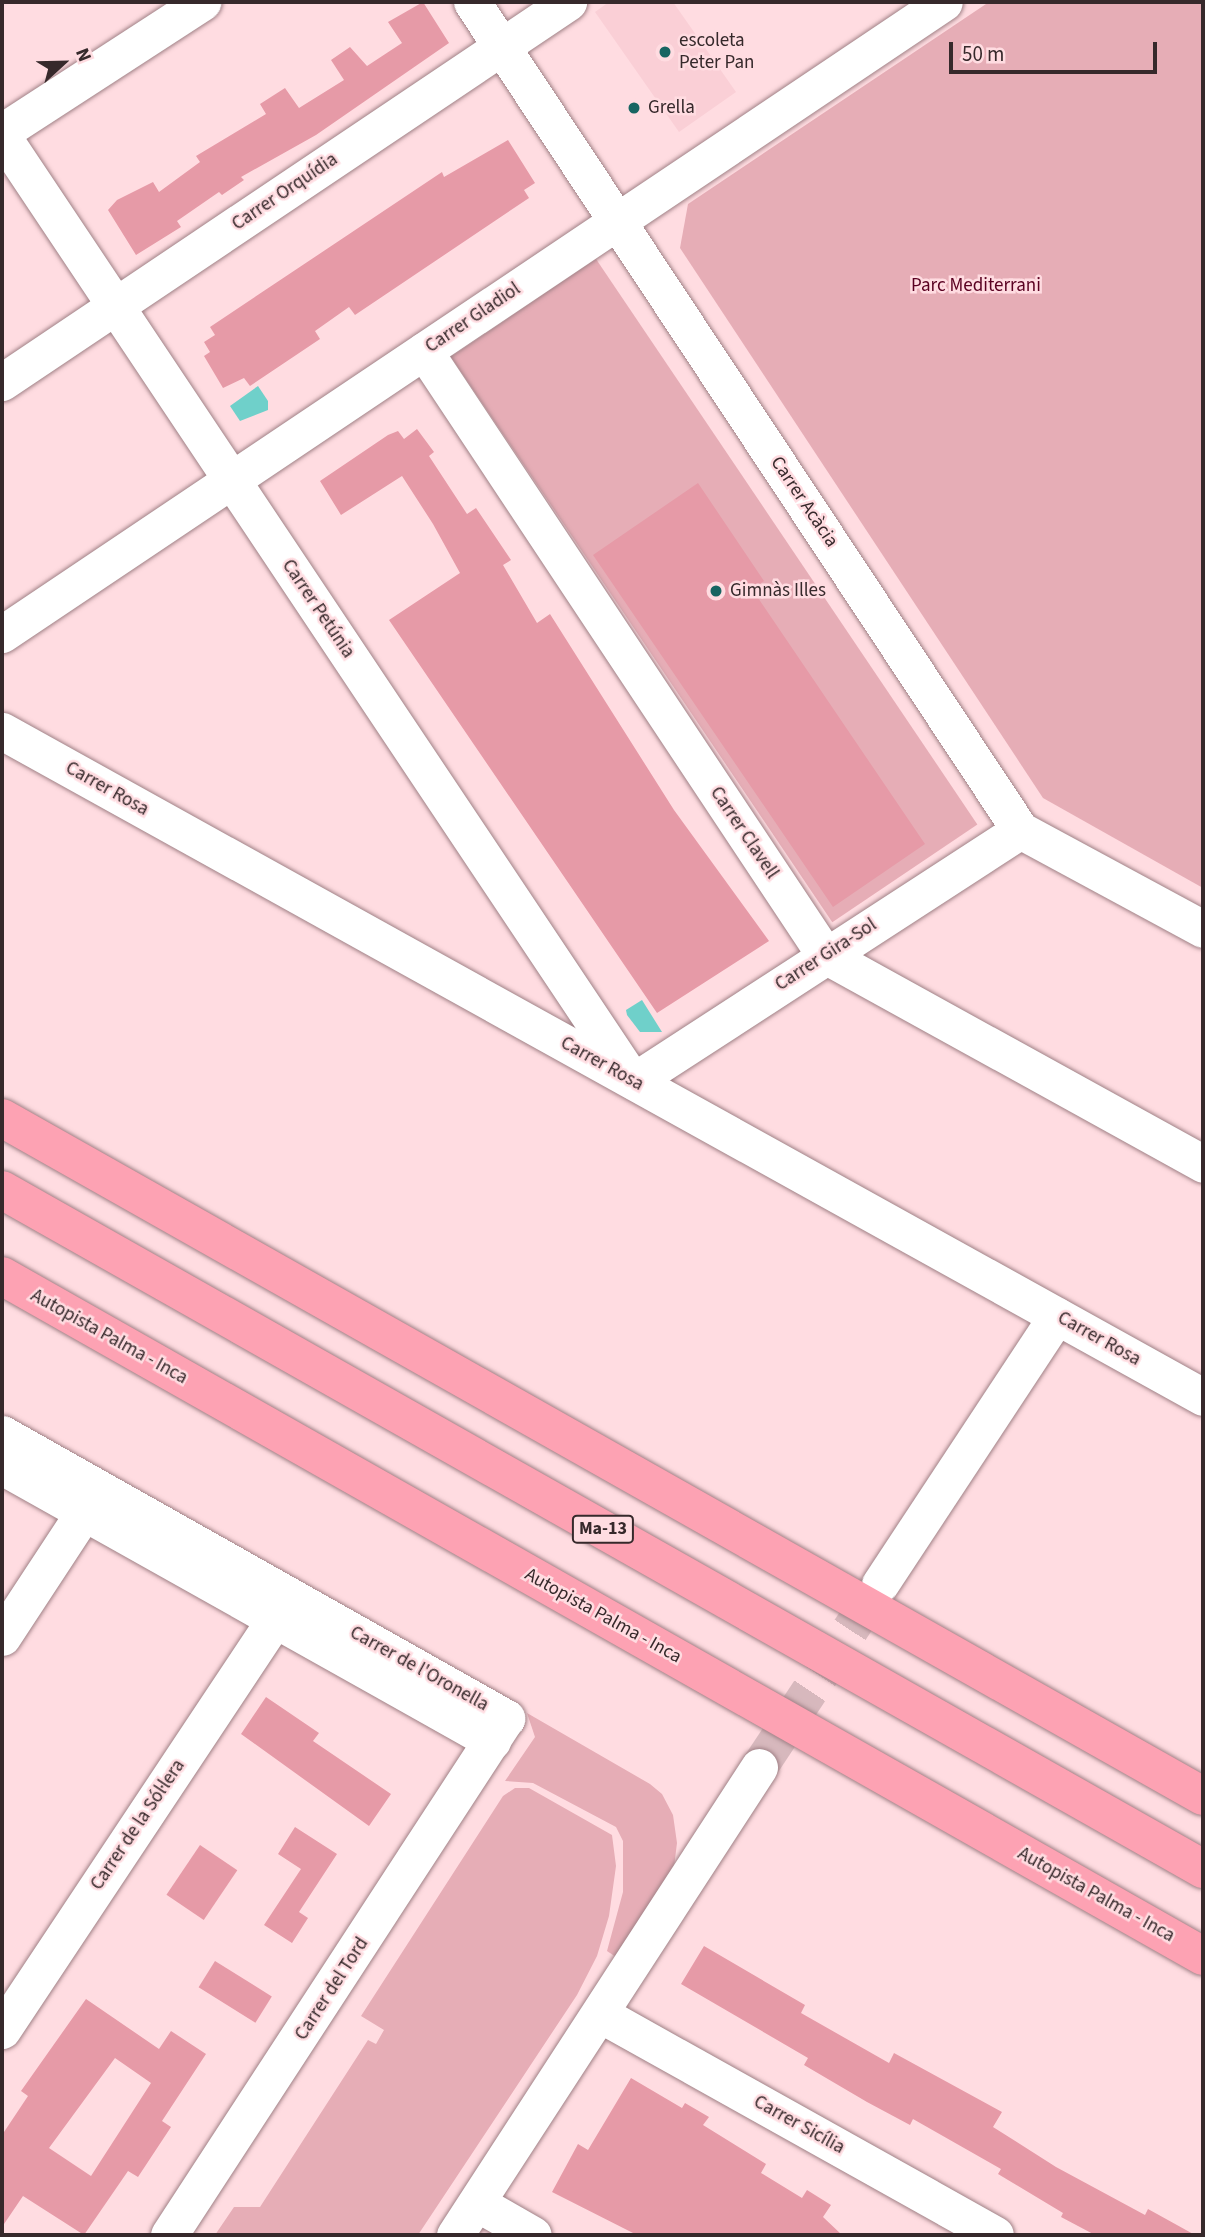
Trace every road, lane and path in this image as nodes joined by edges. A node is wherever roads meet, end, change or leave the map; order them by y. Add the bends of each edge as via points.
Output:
1 (202, 2) edge
2 (472, 2) edge
3 (568, 2) edge
4 (944, 2) edge
5 (501, 45) junction
6 (2, 134) edge
7 (617, 221) junction
8 (115, 306) junction
9 (424, 351) junction
10 (2, 382) edge
11 (232, 480) junction
12 (2, 634) edge
13 (2, 731) edge
14 (1020, 830) junction
15 (1203, 929) edge
16 (825, 955) junction
17 (634, 1082) junction
18 (2, 1118) edge
19 (1203, 1164) edge
20 (2, 1190) edge
21 (2, 1276) edge
22 (1058, 1316) junction
23 (1203, 1397) edge
24 (2, 1434) edge
25 (2, 1466) edge
26 (84, 1512) junction
27 (880, 1584) tunnel mouth
28 (275, 1619) junction
29 (2, 1637) edge
30 (492, 1741) junction
31 (759, 1768) tunnel mouth
32 (1203, 1796) edge
33 (1203, 1868) edge
34 (1203, 1956) edge
35 (602, 2015) junction
36 (2, 2030) edge
37 (477, 2203) junction
38 (169, 2235) edge
39 (455, 2235) edge
40 (533, 2235) edge
41 (995, 2235) edge

1 - 6 street
2 - 5 street, Carrer Acàcia
3 - 5 street, Carrer Orquídia
4 - 7 street, Carrer Gladiol
5 - 7 street, Carrer Acàcia
5 - 8 street, Carrer Orquídia
6 - 8 street, Carrer Petúnia
7 - 9 street, Carrer Gladiol
7 - 14 street, Carrer Acàcia
8 - 10 street, Carrer Orquídia
8 - 11 street, Carrer Petúnia
9 - 11 street, Carrer Gladiol
9 - 16 street, Carrer Clavell
11 - 12 street, Carrer Gladiol
11 - 17 street, Carrer Petúnia
13 - 17 street, Carrer Rosa
14 - 15 street, Carrer Acàcia
14 - 16 street, Carrer Gira-Sol
16 - 17 street, Carrer Gira-Sol
16 - 19 street, Carrer Clavell
17 - 22 street, Carrer Rosa
18 - 32 highway
20 - 33 highway, Ma-13
21 - 34 highway, Autopista Palma - Inca
22 - 23 street, Carrer Rosa
22 - 27 street
24 - 30 street, Carrer de l'Oronella via 506,1718
25 - 26 street, Carrer de l'Oronella
26 - 28 street, Carrer de l'Oronella
26 - 29 street
28 - 30 street, Carrer de l'Oronella
28 - 36 street, Carrer de la Sól·lera
30 - 38 street, Carrer del Tord
31 - 35 street
35 - 37 street
35 - 41 street, Carrer Sicília
37 - 39 street
37 - 40 street

